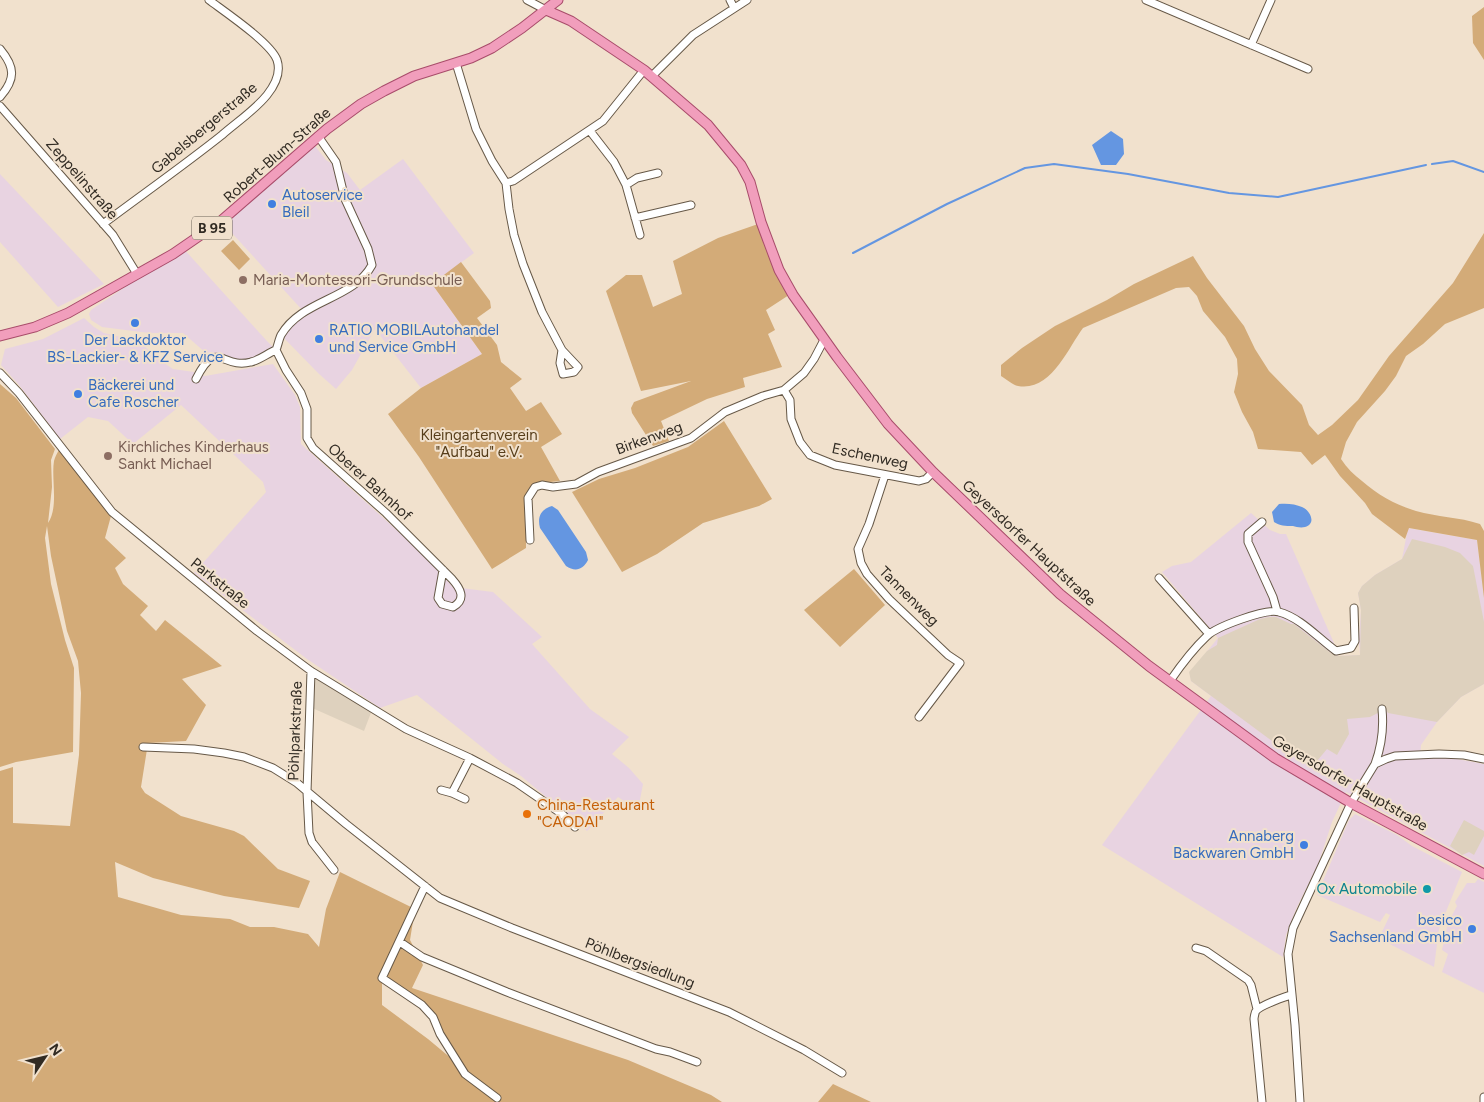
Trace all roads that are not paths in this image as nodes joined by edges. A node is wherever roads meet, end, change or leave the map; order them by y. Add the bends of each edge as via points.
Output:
1 (209, 0) edge
2 (527, 0) edge
3 (558, 0) edge
4 (730, 0) edge
5 (747, 0) edge
6 (1146, 0) edge
7 (1271, 0) edge
8 (734, 8) junction
9 (546, 10) junction
10 (1251, 45) junction
11 (0, 49) edge
12 (456, 63) junction
13 (1308, 69) dead end
14 (644, 70) junction
15 (652, 76) junction
16 (0, 96) edge
17 (0, 106) edge
18 (590, 131) junction
19 (318, 136) junction
20 (658, 173) dead end
21 (506, 183) junction
22 (626, 185) junction
23 (691, 205) dead end
24 (636, 218) junction
25 (103, 224) junction
26 (640, 235) dead end
27 (137, 274) junction
28 (0, 336) edge
29 (824, 340) junction
30 (276, 350) junction
31 (562, 350) dead end
32 (0, 373) edge
33 (196, 379) dead end
34 (784, 390) junction
35 (933, 472) junction
36 (885, 475) junction
37 (1262, 522) dead end
38 (530, 540) dead end
39 (443, 570) junction
40 (1159, 578) dead end
41 (1354, 608) dead end
42 (1277, 611) junction
43 (1209, 634) junction
44 (310, 671) junction
45 (1170, 681) junction
46 (1382, 708) dead end
47 (919, 717) dead end
48 (143, 746) dead end
49 (470, 758) junction
50 (1484, 759) edge
51 (1375, 764) junction
52 (441, 790) dead end
53 (307, 792) junction
54 (452, 792) junction
55 (465, 799) dead end
56 (1351, 804) junction
57 (574, 827) dead end
58 (334, 870) dead end
59 (1484, 874) edge
60 (426, 886) junction
61 (400, 942) junction
62 (1196, 948) dead end
63 (1292, 995) junction
64 (1257, 1009) junction
65 (696, 1062) dead end
66 (842, 1073) dead end
67 (497, 1098) dead end
68 (1484, 1098) edge
69 (1262, 1102) edge
70 (1300, 1102) edge
71 (1484, 1102) edge

1 - 25 street, Gabelsbergerstraße via 266,44 279,65 277,78 268,94 238,122
2 - 9 street
3 - 9 main road, B 95
4 - 8 street
5 - 8 street
6 - 10 street
7 - 10 street
8 - 15 street via 693,35
9 - 12 main road, Robert-Blum-Straße / B 95 via 502,42
9 - 14 main road, Geyersdorfer Hauptstraße via 570,21
10 - 13 street
11 - 16 street via 10,61 12,73
12 - 19 main road, Robert-Blum-Straße / B 95 via 414,76 384,91 348,112
12 - 21 street via 476,129
14 - 15 main road, Geyersdorfer Hauptstraße
14 - 18 street via 603,121
15 - 29 main road, Geyersdorfer Hauptstraße via 708,125 741,165 750,182 760,222 779,270
17 - 25 street, Zeppelinstraße
18 - 21 street
18 - 22 street via 614,162
19 - 27 main road, Robert-Blum-Straße / B 95 via 221,221 183,248
19 - 30 street via 336,162 345,198 372,265 360,281 294,320 281,335
20 - 22 street via 637,178
21 - 31 street via 509,210 523,264 542,312
22 - 24 street
23 - 24 street
24 - 26 street
25 - 27 street, Zeppelinstraße
27 - 28 main road, Robert-Blum-Straße / B 95 via 54,320
29 - 34 street, Birkenweg via 804,373
29 - 35 main road, Geyersdorfer Hauptstraße via 888,424
30 - 33 street via 251,362 212,357
30 - 39 street, Oberer Bahnhof via 301,393 307,409 307,438 313,448 386,513
32 - 44 street, Parkstraße via 112,512
34 - 36 street, Eschenweg via 790,400 800,442 810,455 835,465
34 - 38 street, Birkenweg via 725,412 691,438 598,472 576,484 535,487 528,498
35 - 36 street, Eschenweg via 919,481
35 - 45 main road, Geyersdorfer Hauptstraße via 1060,594
36 - 47 street, Tannenweg via 858,549 861,563 889,599 960,663
37 - 42 street via 1248,534 1248,542
39 - 39 street, Oberer Bahnhof via 438,598 442,604 453,607 459,603 461,591
40 - 43 street
41 - 42 street via 1355,641 1350,648 1336,651 1290,616
42 - 43 street via 1264,612
43 - 45 street
44 - 49 street, Parkstraße via 406,729
44 - 53 street, Pöhlparkstraße
45 - 56 main road, Geyersdorfer Hauptstraße via 1275,758
46 - 51 street via 1384,732
48 - 53 street, Pöhlbergsiedlung via 194,749 244,757 273,768
49 - 54 street
49 - 57 street, Parkstraße via 517,783 562,814
50 - 51 street via 1464,755 1401,756
51 - 56 street
52 - 54 street
53 - 58 street, Pöhlparkstraße via 312,842
53 - 60 street, Pöhlbergsiedlung
54 - 55 street
56 - 59 main road, Geyersdorfer Hauptstraße
56 - 63 street via 1293,928 1288,954
60 - 61 street
60 - 66 street, Pöhlbergsiedlung via 440,898 458,906 729,1012
61 - 65 street via 422,957 507,992
61 - 67 street via 382,978 422,1005 433,1017 465,1074
62 - 64 street via 1206,951 1248,980
63 - 64 street
63 - 70 street
64 - 69 street via 1254,1019
68 - 71 street

